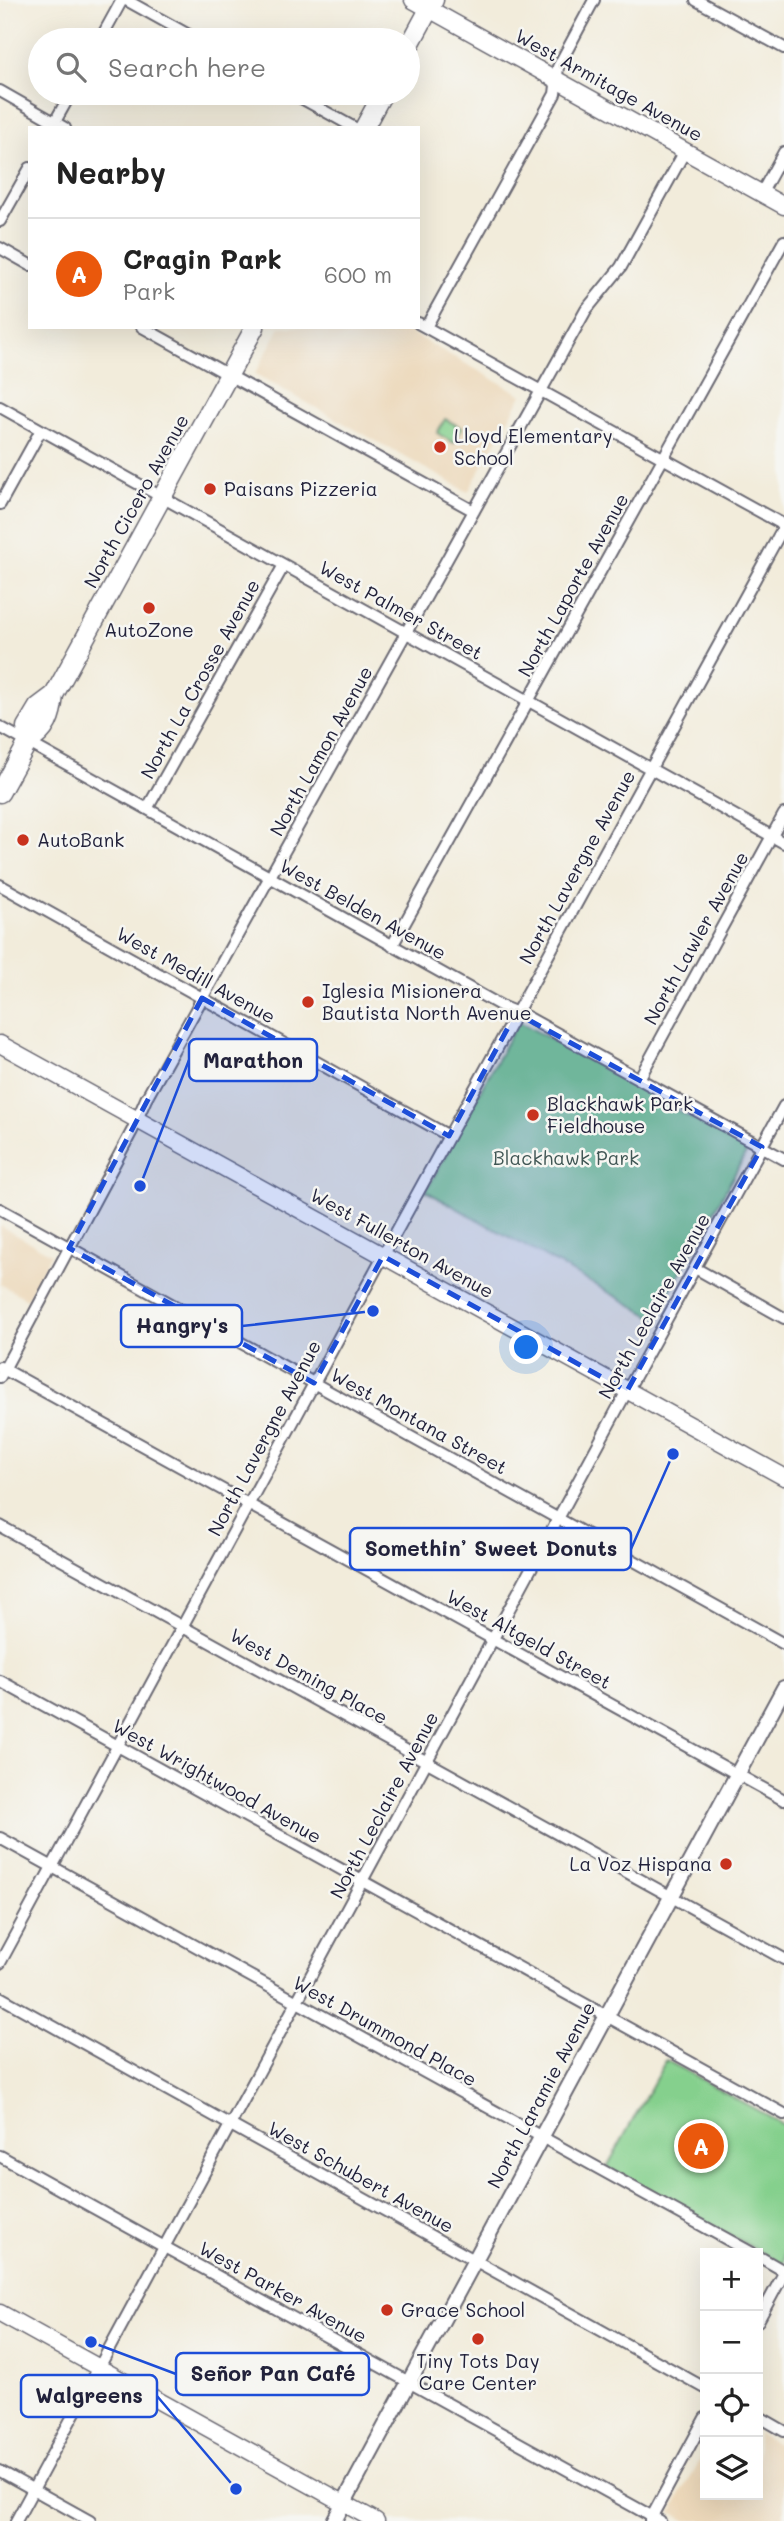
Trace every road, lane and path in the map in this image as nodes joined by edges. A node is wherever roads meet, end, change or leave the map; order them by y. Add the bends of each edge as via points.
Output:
1 (124, 0) edge
2 (594, 0) edge
3 (696, 0) edge
4 (425, 3) edge
5 (107, 28) edge
6 (176, 28) edge
7 (416, 28) edge
8 (784, 48) edge
9 (556, 80) junction
10 (0, 91) edge
11 (66, 105) edge
12 (314, 105) edge
13 (376, 105) edge
14 (57, 126) edge
15 (351, 126) edge
16 (365, 126) edge
17 (685, 151) junction
18 (784, 152) edge
19 (28, 171) edge
20 (761, 194) junction
21 (784, 206) edge
22 (0, 221) edge
23 (784, 241) edge
24 (0, 248) edge
25 (28, 264) edge
26 (422, 325) edge
27 (145, 329) edge
28 (254, 329) edge
29 (228, 376) junction
30 (541, 391) junction
31 (0, 407) edge
32 (41, 430) junction
33 (663, 458) junction
34 (162, 497) junction
35 (0, 504) edge
36 (474, 511) junction
37 (784, 526) edge
38 (284, 565) junction
39 (406, 633) junction
40 (528, 701) junction
41 (0, 727) edge
42 (28, 742) junction
43 (651, 769) junction
44 (0, 793) edge
45 (147, 809) junction
46 (784, 814) edge
47 (772, 836) junction
48 (784, 843) edge
49 (270, 877) junction
50 (0, 885) edge
51 (392, 946) junction
52 (202, 998) junction
53 (516, 1013) junction
54 (0, 1045) edge
55 (639, 1079) junction
56 (784, 1106) edge
57 (137, 1120) junction
58 (449, 1136) junction
59 (762, 1147) junction
60 (784, 1159) edge
61 (0, 1209) edge
62 (69, 1248) junction
63 (383, 1256) junction
64 (695, 1268) junction
65 (784, 1318) edge
66 (1, 1371) edge
67 (314, 1383) junction
68 (627, 1391) junction
69 (784, 1478) edge
70 (248, 1504) junction
71 (558, 1519) junction
72 (0, 1526) edge
73 (182, 1626) junction
74 (493, 1639) junction
75 (784, 1644) edge
76 (0, 1681) edge
77 (784, 1688) edge
78 (118, 1746) junction
79 (427, 1762) junction
80 (737, 1774) junction
81 (784, 1800) edge
82 (0, 1838) edge
83 (52, 1867) junction
84 (362, 1881) junction
85 (671, 1897) junction
86 (784, 1959) edge
87 (0, 1963) edge
88 (0, 1997) edge
89 (297, 2002) junction
90 (606, 2016) junction
91 (784, 2114) edge
92 (231, 2124) junction
93 (541, 2137) junction
94 (0, 2155) edge
95 (164, 2247) junction
96 (743, 2248) edge
97 (475, 2259) junction
98 (763, 2259) edge
99 (784, 2272) edge
100 (763, 2312) edge
101 (0, 2313) edge
102 (99, 2367) junction
103 (408, 2382) junction
104 (700, 2385) edge
105 (763, 2419) edge
106 (700, 2428) edge
107 (784, 2431) edge
108 (0, 2471) edge
109 (33, 2490) junction
110 (344, 2503) junction
111 (653, 2519) edge
112 (16, 2521) edge
113 (90, 2521) edge
114 (334, 2521) edge
115 (376, 2521) edge

1 - 5 street
1 - 6 street
2 - 9 street via 558,67
3 - 8 street
4 - 7 main road
4 - 9 main road, West Armitage Avenue
9 - 17 main road, West Armitage Avenue
9 - 26 street via 555,94
10 - 14 street
11 - 14 street
12 - 15 street
13 - 16 main road
17 - 20 main road, West Armitage Avenue
17 - 30 street, North Lamon Avenue via 621,267 586,310
18 - 20 street
19 - 22 street
20 - 21 main road, West Armitage Avenue
23 - 33 street, North Laporte Avenue
24 - 25 street
26 - 30 street
27 - 29 street
28 - 29 main road, North Cicero Avenue
29 - 34 main road, North Cicero Avenue
29 - 36 street
30 - 33 street
30 - 36 street, North Lamon Avenue
31 - 32 street, West Palmer Street
32 - 34 street, West Palmer Street
32 - 35 street
33 - 37 street
33 - 40 street, North Laporte Avenue
34 - 38 street, West Palmer Street
34 - 42 main road, North Cicero Avenue via 54,695 38,707 26,727
36 - 39 street, North Lamon Avenue
37 - 43 street, North Lavergne Avenue
38 - 39 street, West Palmer Street
38 - 45 street, North La Crosse Avenue
39 - 40 street, West Palmer Street
39 - 49 street, North Lamon Avenue
40 - 43 street, West Palmer Street
40 - 51 street, North Laporte Avenue
41 - 42 street, West Belden Avenue
42 - 44 main road, North Cicero Avenue
42 - 45 street, West Belden Avenue
43 - 47 street, West Palmer Street
43 - 53 street, North Lavergne Avenue
45 - 49 street, West Belden Avenue
46 - 47 street, North Lawler Avenue
47 - 48 street, West Palmer Street
47 - 55 street, North Lawler Avenue
49 - 51 street, West Belden Avenue
49 - 52 street, North Lamon Avenue
50 - 52 street, West Medill Avenue
51 - 53 street, West Belden Avenue
52 - 57 street, North Lamon Avenue
52 - 58 street, West Medill Avenue
53 - 55 street, West Belden Avenue
53 - 58 street, North Lavergne Avenue
54 - 57 main road, West Fullerton Avenue
55 - 59 street, West Belden Avenue
56 - 59 street, North Leclaire Avenue
57 - 62 street, North Lamon Avenue
57 - 63 main road, West Fullerton Avenue
58 - 63 street, North Lavergne Avenue
59 - 60 street, West Belden Avenue
59 - 64 street, North Leclaire Avenue
61 - 62 street, West Montana Street
62 - 66 street, North Lamon Avenue
62 - 67 street, West Montana Street
63 - 67 street, North Lavergne Avenue
63 - 68 main road, West Fullerton Avenue
64 - 65 street
64 - 68 street, North Leclaire Avenue
66 - 70 street, West Altgeld Street
67 - 70 street, North Lavergne Avenue
67 - 71 street, West Montana Street
68 - 69 main road, West Fullerton Avenue
68 - 71 street, North Leclaire Avenue
70 - 73 street, North Lavergne Avenue
70 - 74 street, West Altgeld Street
71 - 74 street, North Leclaire Avenue
71 - 75 street, West Montana Street
72 - 73 street, West Deming Place
73 - 78 street, North Lavergne Avenue
73 - 79 street, West Deming Place
74 - 79 street, North Leclaire Avenue
74 - 80 street, West Altgeld Street
76 - 78 street, West Wrightwood Avenue
77 - 80 street, North Laramie Avenue
78 - 83 street, North Lavergne Avenue
78 - 84 street, West Wrightwood Avenue
79 - 84 street, North Leclaire Avenue
79 - 85 street, West Deming Place
80 - 81 street, West Altgeld Street
80 - 85 street, North Laramie Avenue
82 - 83 street, West Drummond Place
83 - 87 street, North Lavergne Avenue
83 - 89 street, West Drummond Place
84 - 89 street, North Leclaire Avenue
84 - 90 street, West Wrightwood Avenue
85 - 86 street, West Deming Place
85 - 90 street, North Laramie Avenue
88 - 92 street, West Schubert Avenue
89 - 92 street, North Leclaire Avenue
89 - 93 street, West Drummond Place
90 - 91 street, West Wrightwood Avenue
90 - 93 street, North Laramie Avenue
92 - 95 street, North Leclaire Avenue
92 - 97 street, West Schubert Avenue
93 - 96 street, West Drummond Place
93 - 97 street, North Laramie Avenue
94 - 95 street, West Parker Avenue
95 - 102 street, North Leclaire Avenue
95 - 103 street, West Parker Avenue
97 - 103 street, North Laramie Avenue
97 - 104 street, West Schubert Avenue
98 - 99 street
99 - 100 street
101 - 102 main road
102 - 109 street, North Leclaire Avenue
102 - 110 main road
103 - 110 street, North Laramie Avenue
103 - 111 street, West Parker Avenue
105 - 107 street
106 - 111 street
108 - 109 street
109 - 112 street, North Leclaire Avenue
109 - 113 street
110 - 114 street, North Laramie Avenue
110 - 115 main road

